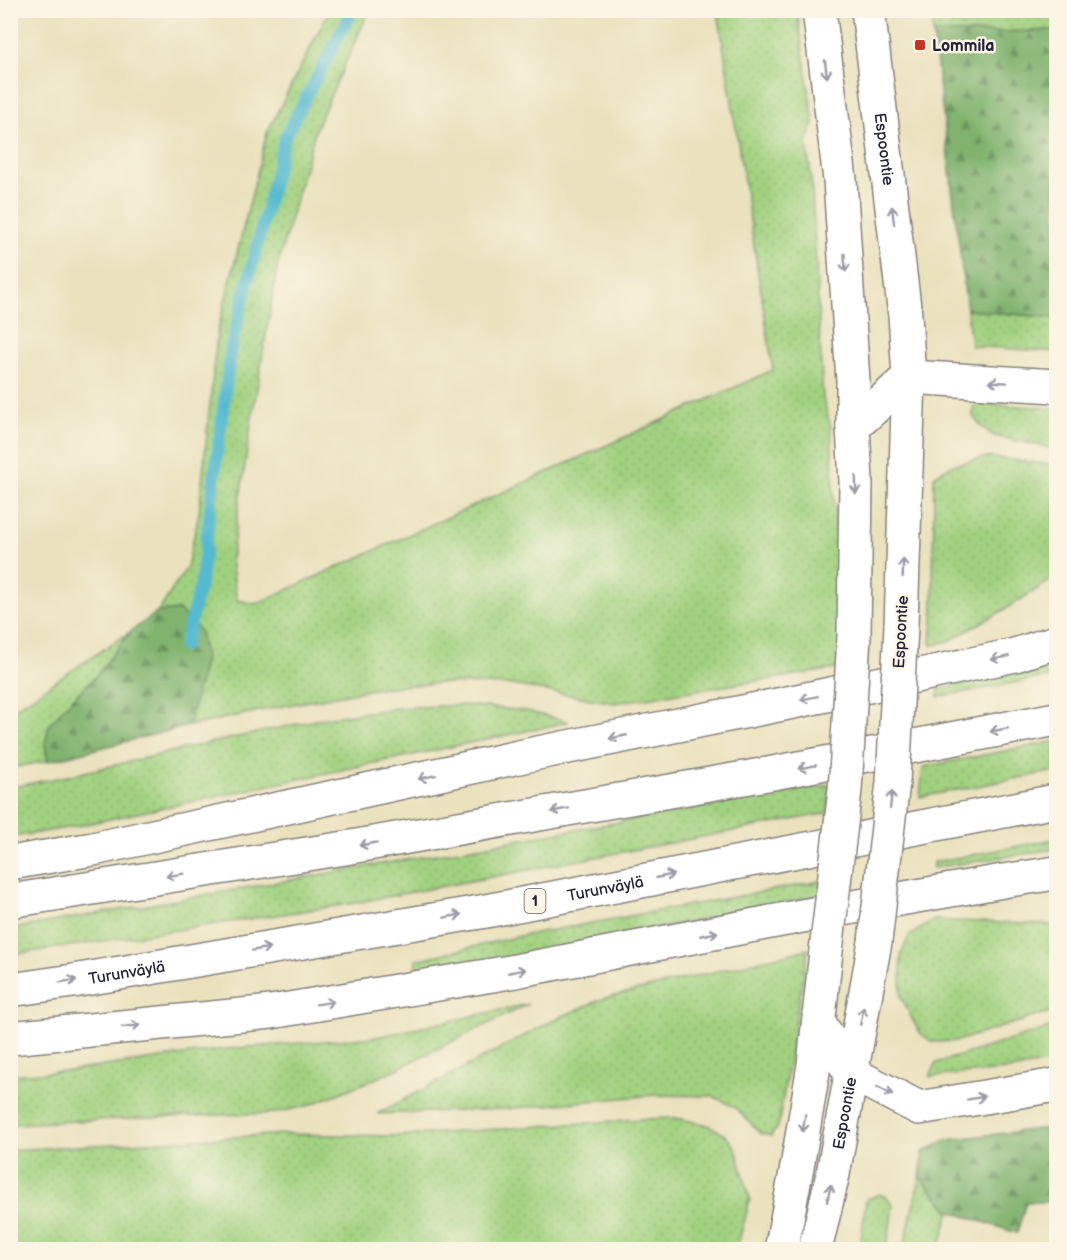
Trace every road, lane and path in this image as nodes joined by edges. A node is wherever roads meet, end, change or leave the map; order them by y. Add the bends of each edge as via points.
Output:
1 (819, 10) edge
2 (868, 10) edge
3 (909, 377) junction
4 (1056, 386) edge
5 (853, 427) junction
6 (1056, 642) edge
7 (1056, 719) edge
8 (1056, 801) edge
9 (10, 863) edge
10 (1056, 873) edge
11 (10, 901) edge
12 (10, 990) edge
13 (819, 1023) junction
14 (10, 1038) edge
15 (851, 1073) junction
16 (1056, 1084) edge
17 (782, 1250) edge
18 (815, 1250) edge

1 -> 5 main road via 840,180
3 -> 2 main road, Espoontie
4 -> 3 main road
3 - 5 main road
15 -> 3 main road, Espoontie, bridge via 876,942 893,782
5 -> 13 main road, bridge via 854,636 845,790
6 -> 9 main road via 1015,655 799,701
7 -> 11 main road via 357,846
12 -> 8 main road, Turunväylä / 1 via 486,911
14 -> 10 main road via 271,1012
13 - 15 main road
13 -> 17 main road
15 -> 16 main road via 919,1108
18 -> 15 main road, Espoontie

